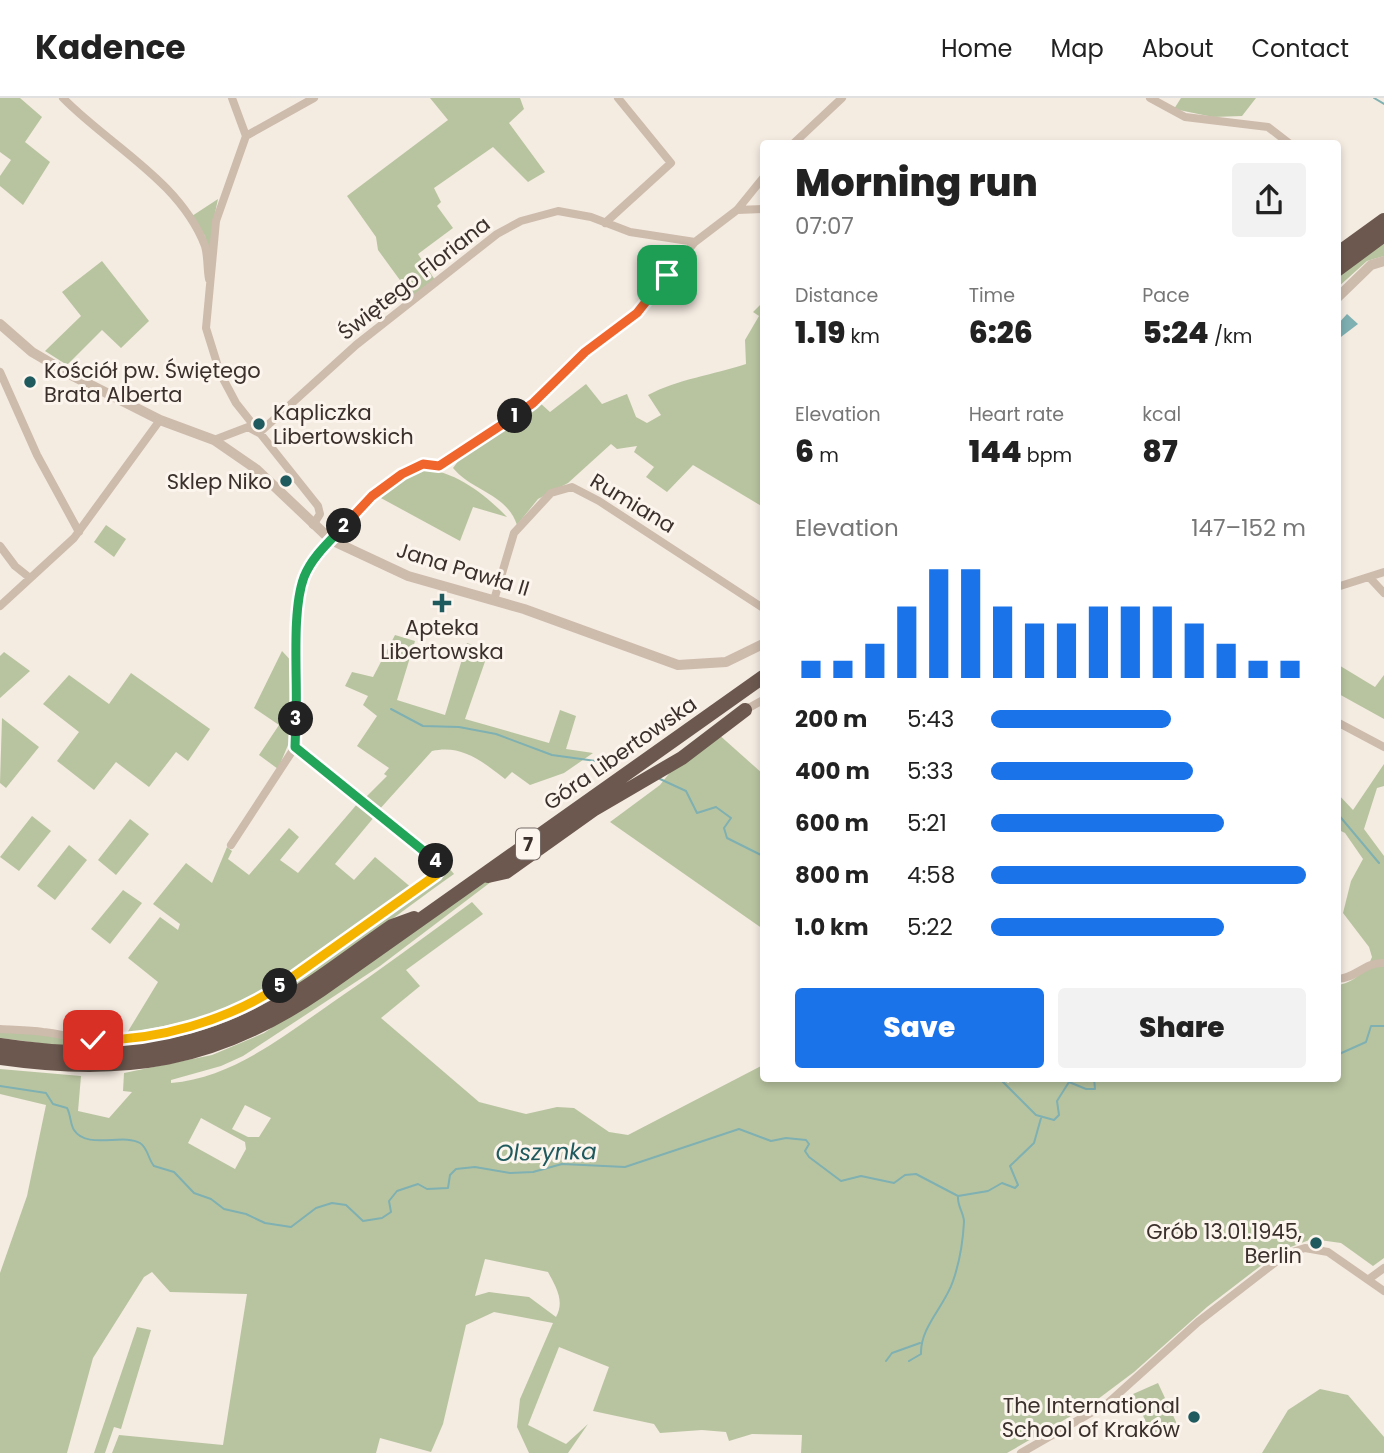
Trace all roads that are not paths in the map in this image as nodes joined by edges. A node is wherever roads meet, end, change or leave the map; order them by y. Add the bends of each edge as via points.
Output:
1 (63, 98) edge
2 (232, 98) edge
3 (314, 98) edge
4 (618, 98) edge
5 (842, 98) edge
6 (1150, 98) edge
7 (246, 136) junction
8 (797, 140) edge
9 (1285, 140) edge
10 (760, 182) edge
11 (760, 209) edge
12 (737, 210) junction
13 (1384, 220) edge
14 (605, 223) junction
15 (1384, 235) edge
16 (695, 242) junction
17 (1341, 251) edge
18 (1384, 261) edge
19 (1341, 267) edge
20 (210, 282) junction
21 (1341, 294) edge
22 (0, 324) edge
23 (0, 372) edge
24 (160, 420) junction
25 (259, 433) junction
26 (214, 440) junction
27 (313, 525) junction
28 (79, 532) junction
29 (331, 540) junction
30 (0, 546) edge
31 (1384, 572) edge
32 (30, 578) junction
33 (1370, 578) junction
34 (1341, 586) edge
35 (1384, 593) edge
36 (494, 600) junction
37 (0, 606) edge
38 (760, 606) edge
39 (760, 645) edge
40 (760, 679) edge
41 (760, 702) edge
42 (745, 710) joint
43 (1341, 724) edge
44 (295, 747) junction
45 (1384, 747) edge
46 (231, 845) dead end
47 (477, 880) junction
48 (432, 911) junction
49 (1384, 963) edge
50 (1341, 978) edge
51 (0, 1029) edge
52 (0, 1045) edge
53 (0, 1058) edge
54 (1384, 1268) edge
55 (1368, 1279) junction
56 (1384, 1291) edge
57 (1021, 1453) edge

1 - 20 street via 169,190 204,244
2 - 7 street
3 - 7 street
4 - 14 street via 671,163
5 - 8 street
6 - 9 street via 1185,117 1268,127
7 - 20 street via 220,205
10 - 12 street
11 - 12 street
12 - 16 street
13 - 17 highway
14 - 16 street, Świętego Floriana via 660,239
14 - 25 street, Świętego Floriana via 576,213 549,212 497,234 354,346
15 - 19 highway
16 - 29 street via 637,313 585,352 533,403 439,466 423,464 402,474 372,496
18 - 21 street via 1371,265
20 - 25 street via 206,328 220,373
22 - 24 street, Jana Pawła II via 42,358
23 - 28 street via 37,455
24 - 26 street, Jana Pawła II
24 - 28 street
25 - 26 street via 248,427
25 - 27 street via 318,506 320,514
26 - 27 street, Jana Pawła II via 256,469
27 - 29 street, Jana Pawła II
28 - 32 street
29 - 36 street, Jana Pawła II via 408,576
29 - 44 street via 303,578 297,628
30 - 32 street
31 - 33 street
32 - 37 street
33 - 34 street
33 - 35 street
36 - 38 street, Rumiana via 513,533 551,493 572,487 598,499
36 - 39 street, Jana Pawła II via 681,666 726,662
40 - 47 highway, Góra Libertowska / 7
41 - 42 street
42 - 47 highway, 7 via 682,758 593,810 506,872
43 - 45 street
44 - 46 street
44 - 51 street via 431,857 439,866 438,873 301,972 231,1013 133,1038 85,1040
47 - 48 highway, Góra Libertowska / 7
48 - 52 highway, Góra Libertowska / 7 via 392,926 262,1013 195,1040 116,1054
48 - 53 highway, Góra Libertowska / 7 via 298,1006 210,1049 110,1067
49 - 50 street via 1366,965
54 - 55 street
55 - 56 street
55 - 57 street via 1328,1252 1305,1248 1286,1254 1198,1322 1108,1402

